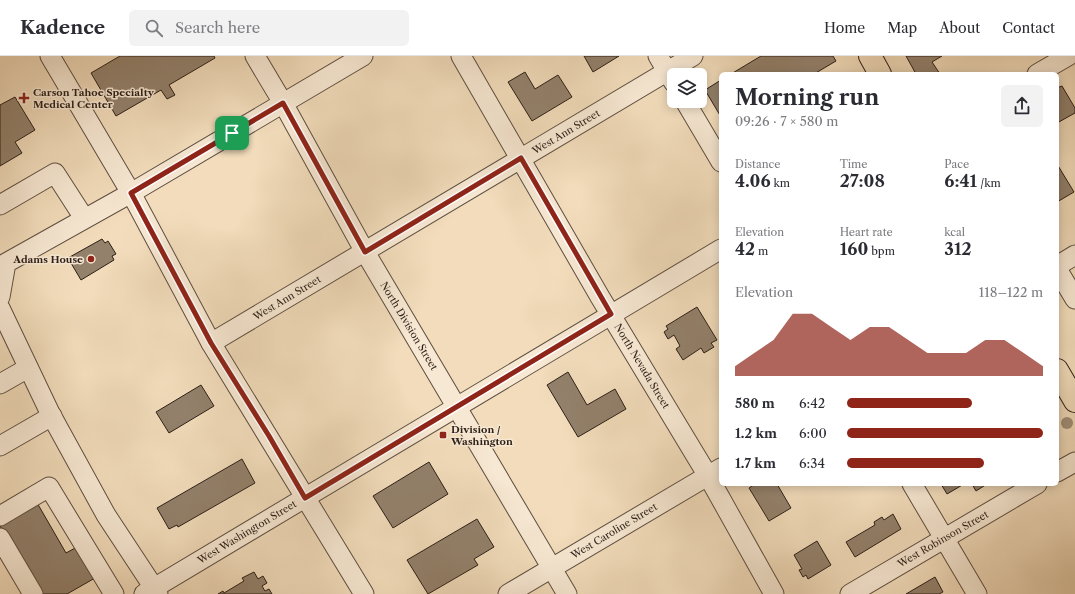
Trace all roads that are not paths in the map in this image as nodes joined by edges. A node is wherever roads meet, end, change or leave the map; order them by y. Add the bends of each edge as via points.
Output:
1 (50, 56) edge
2 (255, 56) edge
3 (363, 56) edge
4 (460, 56) edge
5 (693, 56) edge
6 (870, 56) edge
7 (1068, 56) edge
8 (666, 70) edge
9 (879, 72) edge
10 (1040, 72) edge
11 (283, 103) junction
12 (689, 108) edge
13 (521, 158) junction
14 (719, 159) edge
15 (131, 193) junction
16 (0, 205) edge
17 (84, 218) junction
18 (719, 250) edge
19 (365, 252) junction
20 (1075, 255) edge
21 (3, 258) edge
22 (1059, 265) edge
23 (1059, 272) edge
24 (1074, 295) edge
25 (0, 297) edge
26 (0, 308) edge
27 (611, 314) junction
28 (211, 343) junction
29 (28, 368) junction
30 (1059, 373) edge
31 (0, 384) edge
32 (1075, 401) edge
33 (457, 407) junction
34 (52, 416) junction
35 (0, 446) edge
36 (1075, 462) edge
37 (1059, 471) edge
38 (714, 472) edge
39 (719, 482) edge
40 (721, 486) edge
41 (913, 486) edge
42 (1034, 486) edge
43 (305, 498) junction
44 (0, 516) edge
45 (0, 538) edge
46 (944, 538) junction
47 (552, 568) junction
48 (152, 592) edge
49 (33, 594) edge
50 (114, 594) edge
51 (364, 594) edge
52 (508, 594) edge
53 (567, 594) edge
54 (774, 594) edge
55 (850, 594) edge
56 (977, 594) edge

1 - 15 street
2 - 11 street, North Division Street
3 - 11 street
4 - 13 street, North Nevada Street
5 - 8 street, West Ann Street
6 - 9 main road
7 - 10 street
8 - 13 street, West Ann Street
11 - 15 street
11 - 19 street, North Division Street
12 - 14 street
13 - 19 street, West Ann Street
13 - 27 street, North Nevada Street
15 - 17 street
15 - 28 street
16 - 17 street via 55,172
17 - 21 street
18 - 27 street, West Washington Street
19 - 28 street, West Ann Street
19 - 33 street, North Division Street
20 - 22 street
21 - 25 street
23 - 24 street
26 - 29 street
27 - 33 street, West Washington Street
27 - 38 street, North Nevada Street
28 - 43 street
29 - 31 street
29 - 34 street
30 - 32 main road
33 - 43 street, West Washington Street
33 - 47 street, North Division Street
34 - 35 street
34 - 48 street
36 - 37 street
38 - 39 street, North Nevada Street
38 - 47 street, West Caroline Street
40 - 54 street, North Nevada Street
41 - 46 street
42 - 46 street, West Robinson Street
43 - 48 street, West Washington Street
43 - 51 street
44 - 50 street via 48,487
45 - 49 street
46 - 55 street, West Robinson Street
46 - 56 street
47 - 52 street, West Caroline Street
47 - 53 street, North Division Street

